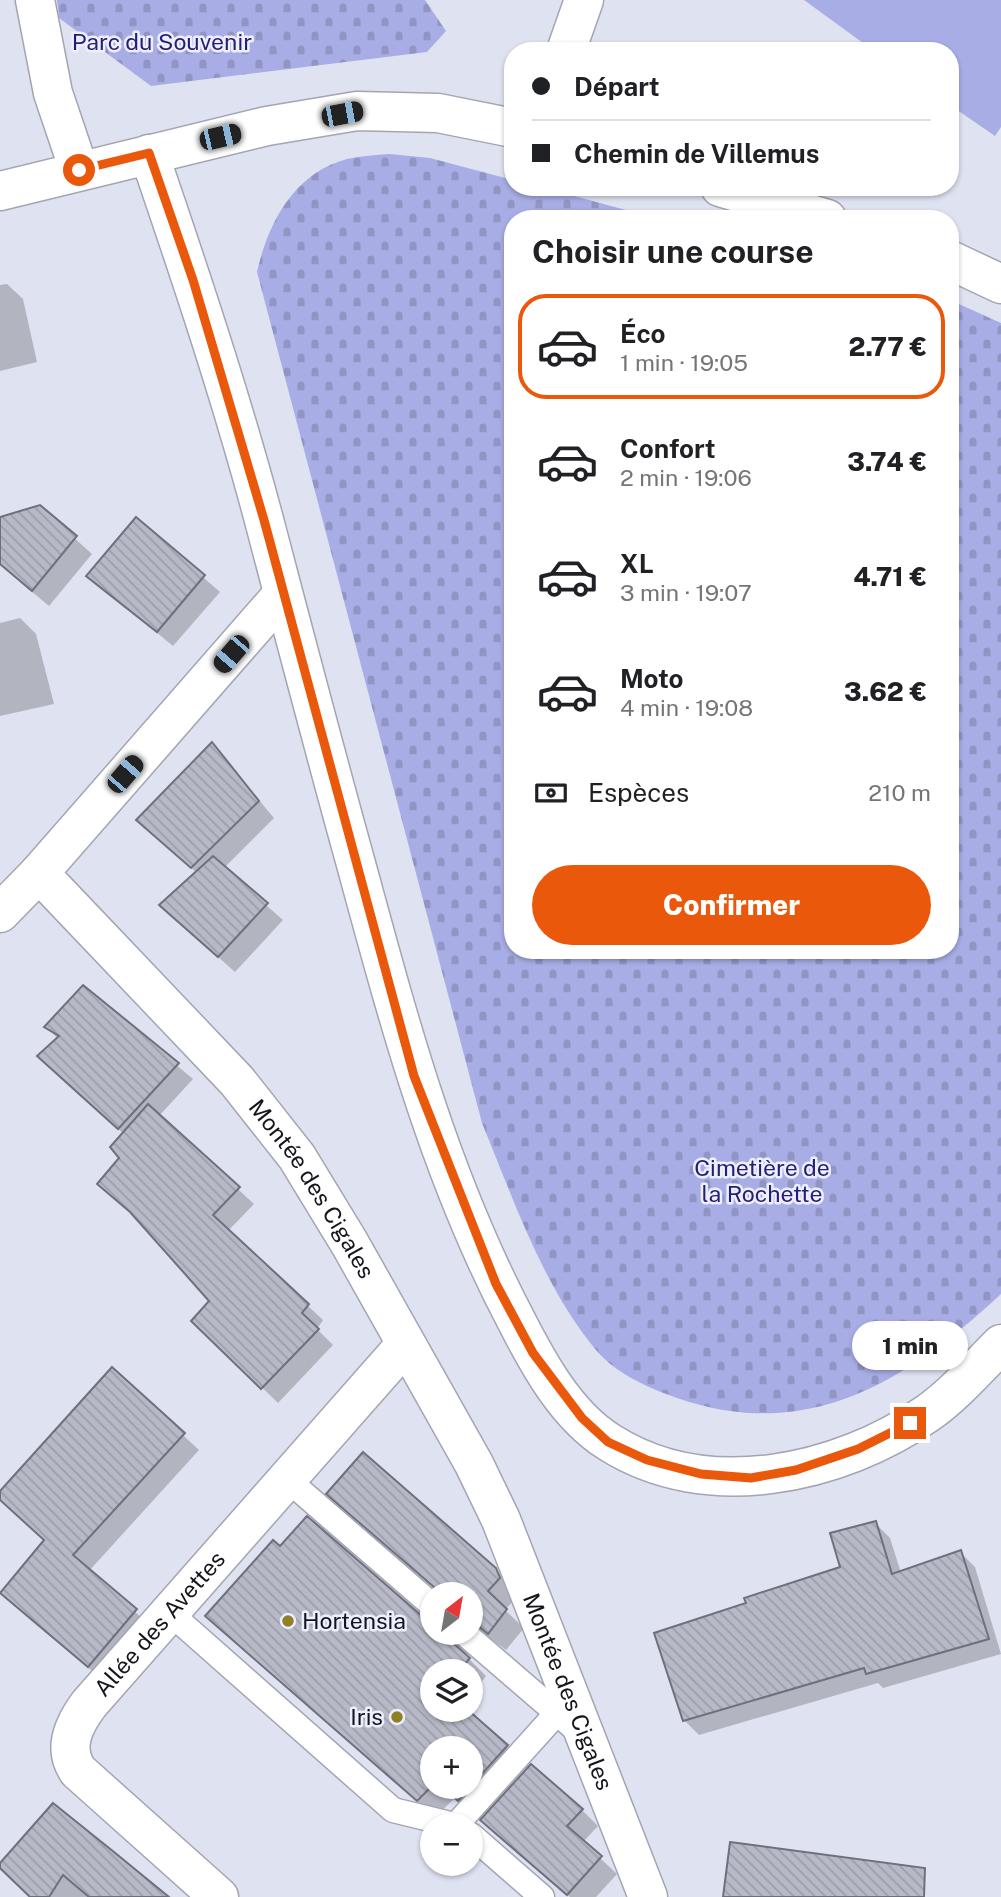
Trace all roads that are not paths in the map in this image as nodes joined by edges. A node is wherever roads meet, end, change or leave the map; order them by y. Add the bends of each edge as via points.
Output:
1 (35, 0) edge
2 (584, 0) edge
3 (569, 42) edge
4 (504, 126) edge
5 (149, 153) junction
6 (79, 170) junction
7 (0, 191) edge
8 (750, 196) edge
9 (797, 210) edge
10 (959, 264) edge
11 (1001, 284) edge
12 (282, 595) junction
13 (39, 873) junction
14 (0, 913) edge
15 (1001, 1344) edge
16 (405, 1345) junction
17 (288, 1480) junction
18 (420, 1595) edge
19 (170, 1613) junction
20 (478, 1645) edge
21 (556, 1713) junction
22 (587, 1740) junction
23 (466, 1813) edge
24 (420, 1817) edge
25 (483, 1845) edge
26 (219, 1897) edge
27 (542, 1897) edge
28 (648, 1897) edge

1 - 6 street via 53,93
2 - 3 street
4 - 5 street via 438,113 357,111 287,121
5 - 6 street
5 - 12 street via 193,280
6 - 7 street
8 - 9 street
10 - 11 street
12 - 13 street
12 - 15 street via 414,1076 433,1130 496,1284 533,1353 582,1418 608,1442 647,1460 701,1474 751,1478 796,1470 858,1449 928,1412
13 - 14 street
13 - 16 street, Montée des Cigales via 237,1081 297,1157
16 - 17 street, Allée des Avettes
16 - 22 street, Montée des Cigales via 501,1520
17 - 18 lane
17 - 19 street, Allée des Avettes
19 - 24 lane via 393,1810
19 - 26 street, Allée des Avettes via 79,1718 71,1756 85,1778
20 - 21 lane
21 - 22 lane
21 - 23 lane
22 - 28 street, Montée des Cigales
25 - 27 lane

